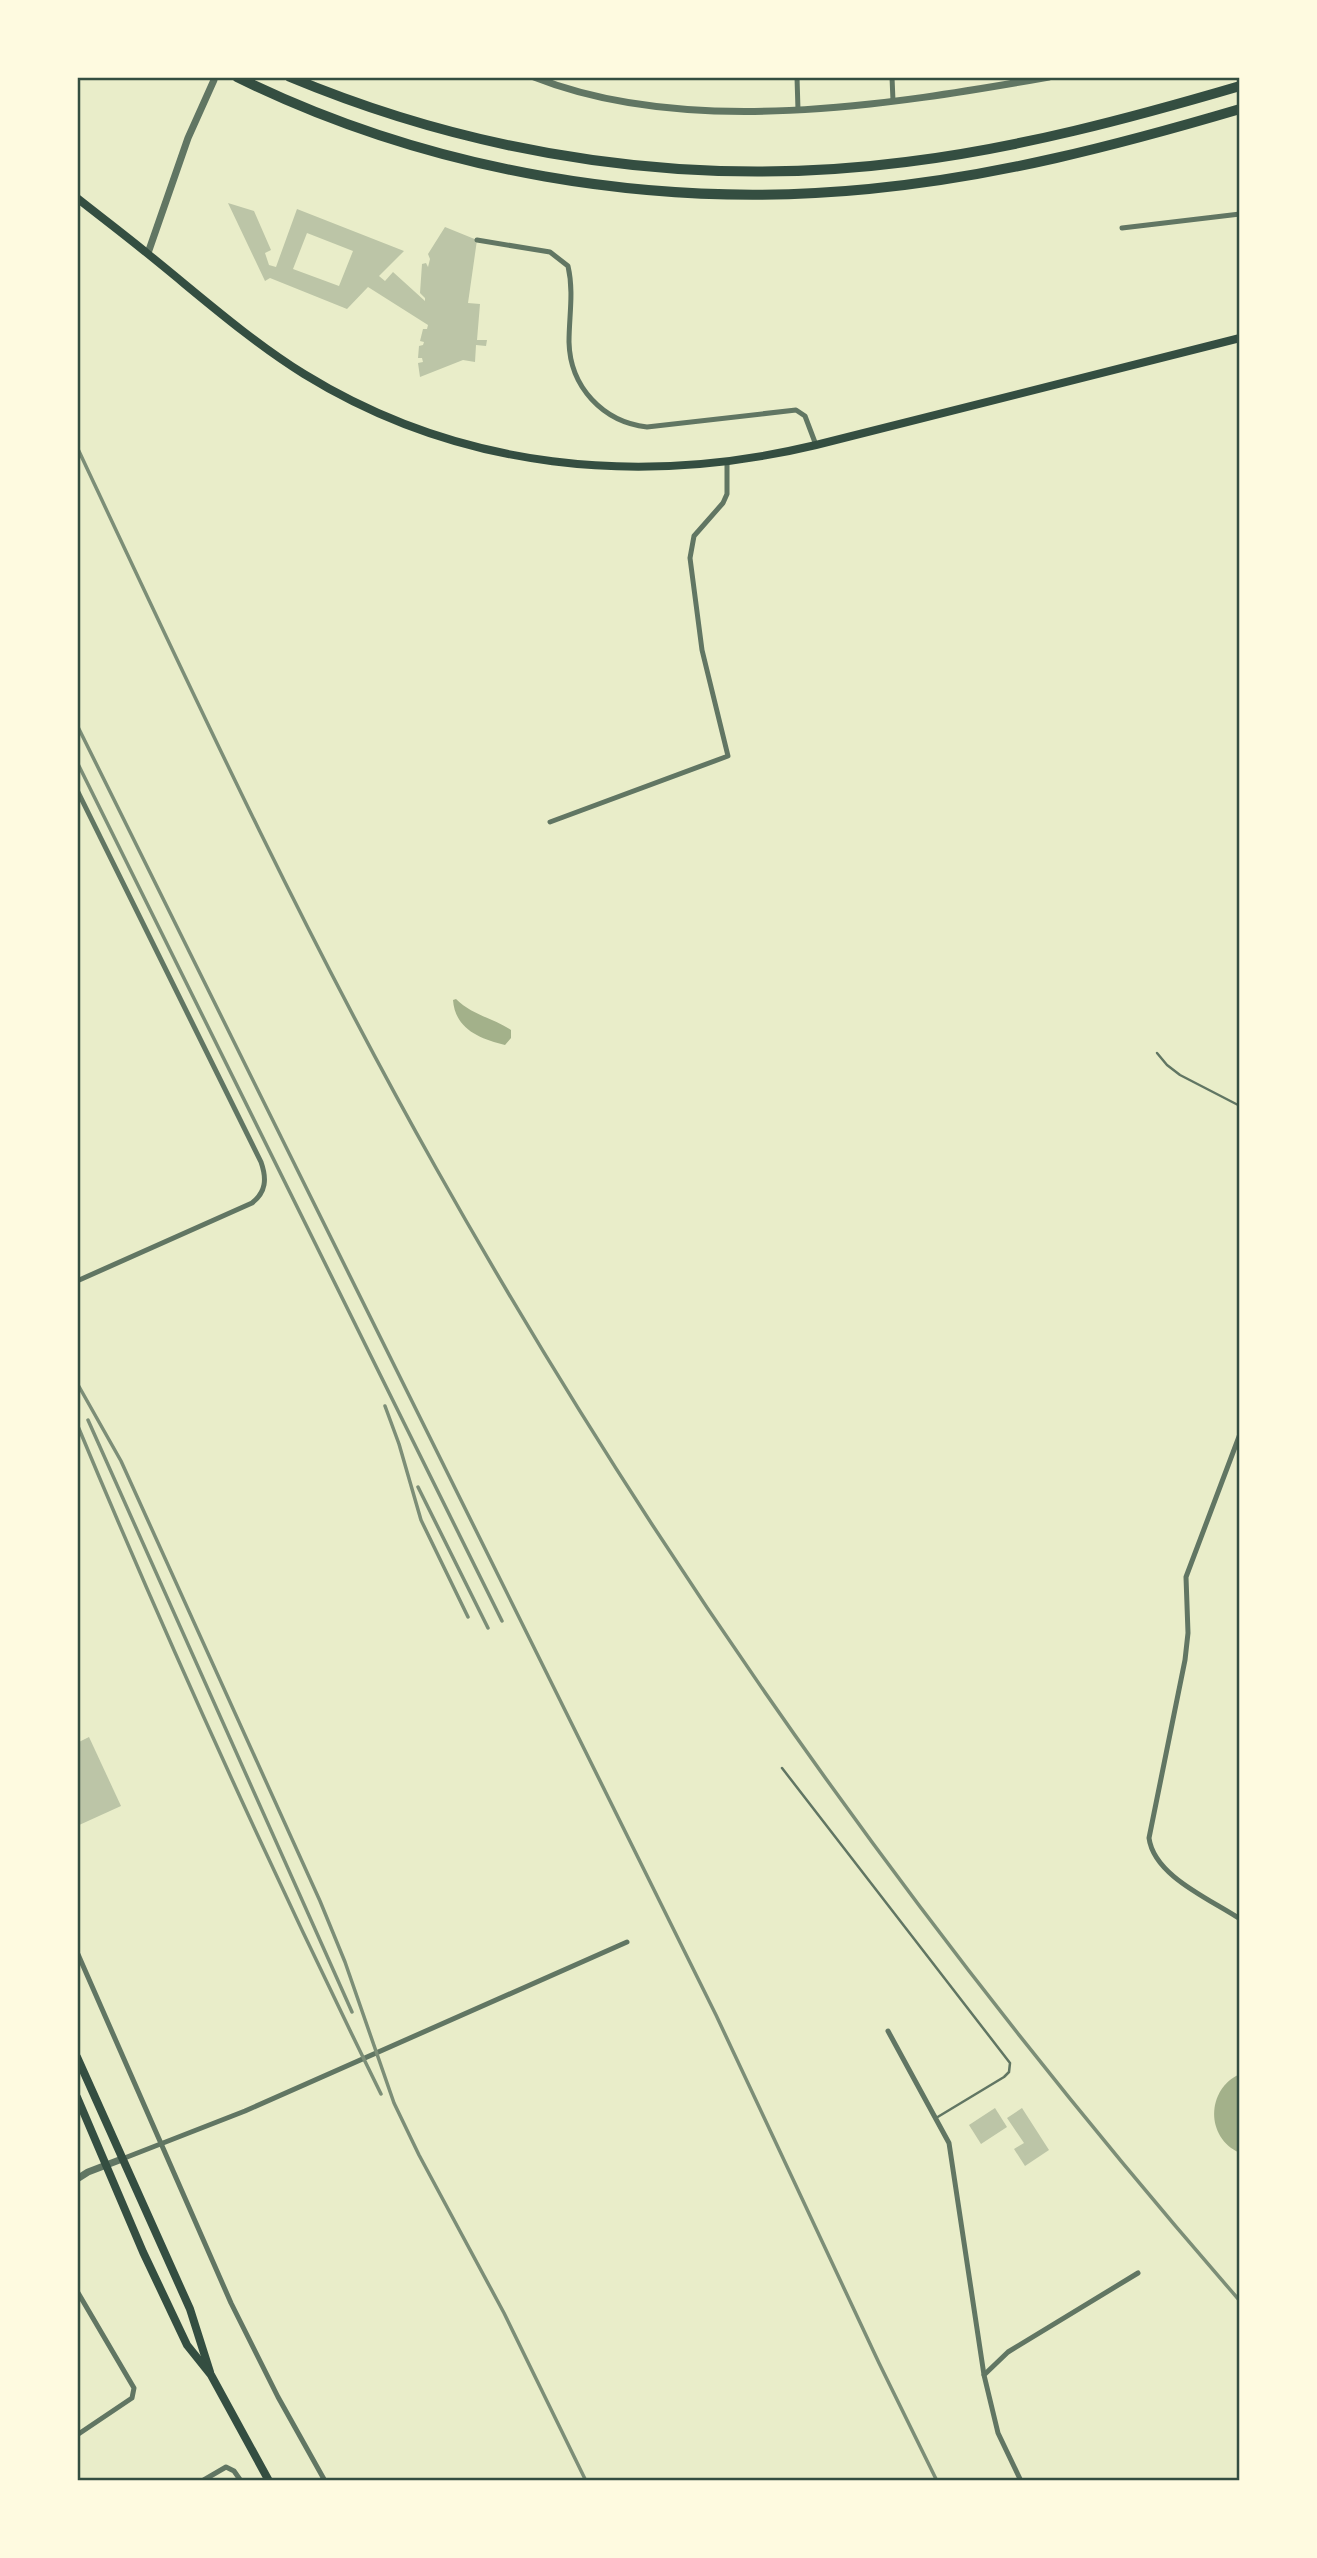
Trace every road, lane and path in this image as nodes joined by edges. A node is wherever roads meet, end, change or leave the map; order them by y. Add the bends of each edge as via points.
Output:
1 (237, 77) edge
2 (290, 77) edge
3 (534, 77) edge
4 (797, 77) edge
5 (892, 77) edge
6 (1049, 77) edge
7 (214, 80) dead end
8 (1240, 86) edge
9 (893, 102) junction
10 (1240, 109) edge
11 (798, 110) junction
12 (77, 198) edge
13 (1240, 214) edge
14 (1122, 228) dead end
15 (477, 240) dead end
16 (148, 253) junction
17 (1240, 338) edge
18 (816, 445) junction
19 (727, 463) junction
20 (77, 790) edge
21 (551, 822) dead end
22 (1157, 1053) dead end
23 (1240, 1106) edge
24 (77, 1281) edge
25 (1240, 1434) edge
26 (782, 1768) dead end
27 (1240, 1919) edge
28 (627, 1942) dead end
29 (77, 1952) edge
30 (888, 2031) dead end
31 (77, 2057) edge
32 (77, 2097) edge
33 (936, 2118) junction
34 (163, 2143) junction
35 (122, 2159) junction
36 (106, 2165) junction
37 (77, 2179) edge
38 (1138, 2273) dead end
39 (77, 2291) edge
40 (211, 2375) junction
41 (984, 2375) junction
42 (77, 2435) edge
43 (202, 2481) edge
44 (241, 2481) edge
45 (270, 2481) edge
46 (325, 2481) edge
47 (1021, 2481) edge

1 - 10 highway via 319,113 447,154 581,181 688,192 824,192 945,180 1075,154
2 - 8 highway via 414,122 530,150 657,168 742,172 944,157 1072,131
3 - 11 street via 590,95 652,106
4 - 11 street
5 - 9 street
6 - 9 street
7 - 16 street via 188,138
9 - 11 street
12 - 16 main road
13 - 14 street
15 - 18 street via 550,252 568,266 572,361 585,393 611,415 647,427 796,410 805,416
16 - 19 main road via 303,373 363,406 435,435 514,455 582,465
17 - 18 main road
18 - 19 main road
19 - 21 street via 727,494 694,536 690,558 702,650 728,755
20 - 24 street via 265,1172 264,1186 252,1203
22 - 23 lane via 1180,1075
25 - 27 street via 1186,1577 1185,1660 1149,1838 1156,1859 1167,1872
26 - 33 lane via 1010,2063 1004,2077
28 - 34 street via 246,2111
29 - 34 street
30 - 33 street
31 - 35 main road
32 - 36 main road
33 - 41 street via 949,2143
34 - 35 street
34 - 46 street via 231,2303
35 - 36 street
35 - 40 main road via 190,2309
36 - 37 street
36 - 40 main road via 187,2345
38 - 41 street via 1008,2352
39 - 42 street via 134,2388 132,2398
40 - 45 main road
41 - 47 street via 998,2434
43 - 44 street via 226,2467

